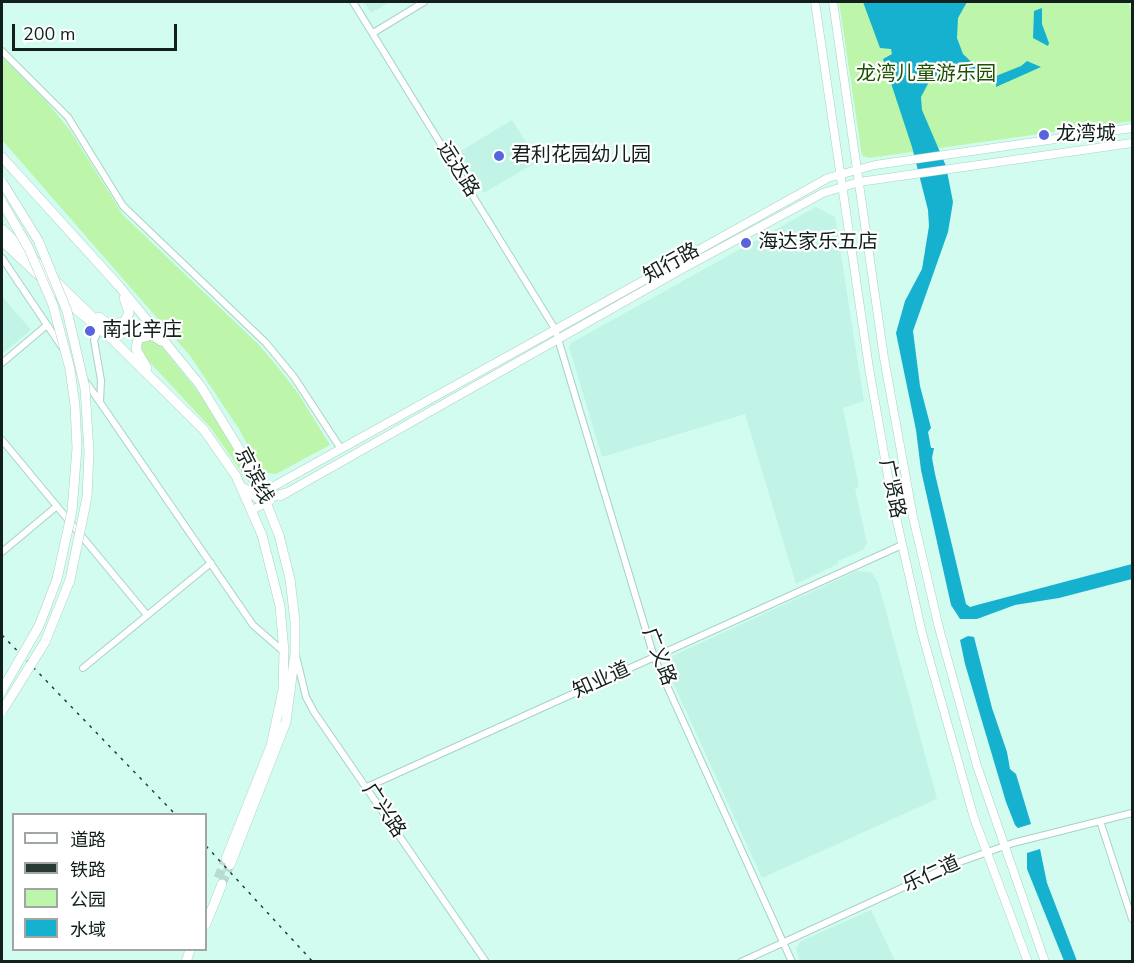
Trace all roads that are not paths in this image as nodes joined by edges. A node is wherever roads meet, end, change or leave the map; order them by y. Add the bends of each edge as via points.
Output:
1 (353, 2) edge
2 (424, 2) edge
3 (815, 2) edge
4 (833, 2) edge
5 (373, 33) junction
6 (2, 51) edge
7 (1132, 128) edge
8 (1132, 143) edge
9 (2, 157) edge
10 (857, 169) junction
11 (841, 173) junction
12 (2, 182) edge
13 (859, 182) junction
14 (843, 186) junction
15 (2, 202) edge
16 (2, 229) edge
17 (2, 241) edge
18 (2, 258) edge
19 (100, 265) junction
20 (72, 296) junction
21 (47, 325) junction
22 (555, 329) junction
23 (99, 330) junction
24 (559, 339) junction
25 (113, 340) junction
26 (2, 363) edge
27 (189, 371) junction
28 (160, 385) junction
29 (100, 402) junction
30 (2, 440) edge
31 (341, 449) junction
32 (255, 476) junction
33 (282, 482) junction
34 (286, 493) joint
35 (266, 498) junction
36 (250, 499) junction
37 (57, 506) junction
38 (252, 510) junction
39 (902, 545) junction
40 (2, 552) edge
41 (211, 563) junction
42 (147, 615) junction
43 (284, 652) junction
44 (295, 653) junction
45 (654, 657) junction
46 (83, 668) dead end
47 (2, 690) edge
48 (2, 711) edge
49 (367, 787) junction
50 (1132, 813) edge
51 (1100, 821) junction
52 (1003, 846) junction
53 (986, 852) junction
54 (207, 906) edge
55 (1132, 919) edge
56 (207, 921) edge
57 (784, 942) junction
58 (486, 962) edge
59 (741, 962) edge
60 (792, 962) edge
61 (1028, 962) edge
62 (1045, 962) edge

1 - 5 street, 远达路
2 - 5 street
3 - 11 main road, 广贤路
4 - 10 main road, 广贤路
5 - 22 street, 远达路
6 - 31 street via 68,117 123,206 266,343 294,376
7 - 10 main road, 知行路
8 - 13 main road, 知行路
9 - 19 highway, 京滨线
10 - 11 main road, 知行路
10 - 13 main road, 广贤路
11 - 14 main road, 广贤路
11 - 22 main road, 知行路
12 - 48 highway, bridge via 42,249 67,312 85,388 89,452 84,515 70,580 41,649
13 - 14 main road, 知行路
13 - 52 main road, 广贤路 via 884,357 915,526 966,727
14 - 24 main road, 知行路 via 814,197
14 - 39 main road, 广贤路 via 877,418
15 - 47 highway, bridge via 29,249 53,305 70,369 77,439 72,511 57,579 39,626
16 - 20 highway
17 - 23 highway, 京滨线
18 - 21 street
19 - 20 highway via 128,303 129,313 124,322 110,325
19 - 27 highway, 京滨线
20 - 25 highway
21 - 26 street
21 - 29 street
22 - 24 street, 远达路
22 - 31 main road, 知行路
23 - 25 highway, 京滨线
23 - 29 street via 93,340 101,380
24 - 34 main road, 知行路
24 - 45 street, 广义路
25 - 28 highway, 京滨线
27 - 28 highway via 157,337 142,336 136,344 138,354
27 - 32 highway, 京滨线 via 228,427
28 - 36 highway, 京滨线 via 204,430
29 - 41 street
30 - 37 street
31 - 33 main road, 知行路
32 - 33 main road via 265,483
32 - 35 highway, 京滨线
33 - 35 main road, 知行路
34 - 35 highway
35 - 36 highway
35 - 38 main road, 知行路
35 - 44 highway, 京滨线 via 290,579 296,621
36 - 38 highway, 京滨线
37 - 40 street
37 - 42 street
38 - 43 highway, 京滨线 via 275,578
39 - 45 street, 知业道
39 - 53 main road, 广贤路 via 940,701
41 - 42 street
41 - 43 street via 254,625
42 - 46 street
43 - 44 highway
43 - 44 highway, 京滨线 via 283,690 271,746 228,862 275,757 286,722
44 - 49 street, 广兴路 via 314,712
45 - 49 street, 知业道
45 - 57 street, 广义路
49 - 58 street, 广兴路
50 - 51 street, 乐仁道
51 - 52 street, 乐仁道
51 - 55 street
52 - 53 street, 乐仁道
52 - 62 main road, 广贤路
53 - 57 street, 乐仁道
53 - 61 main road, 广贤路
54 - 56 highway via 220,881
57 - 59 street, 乐仁道
57 - 60 street, 广义路

